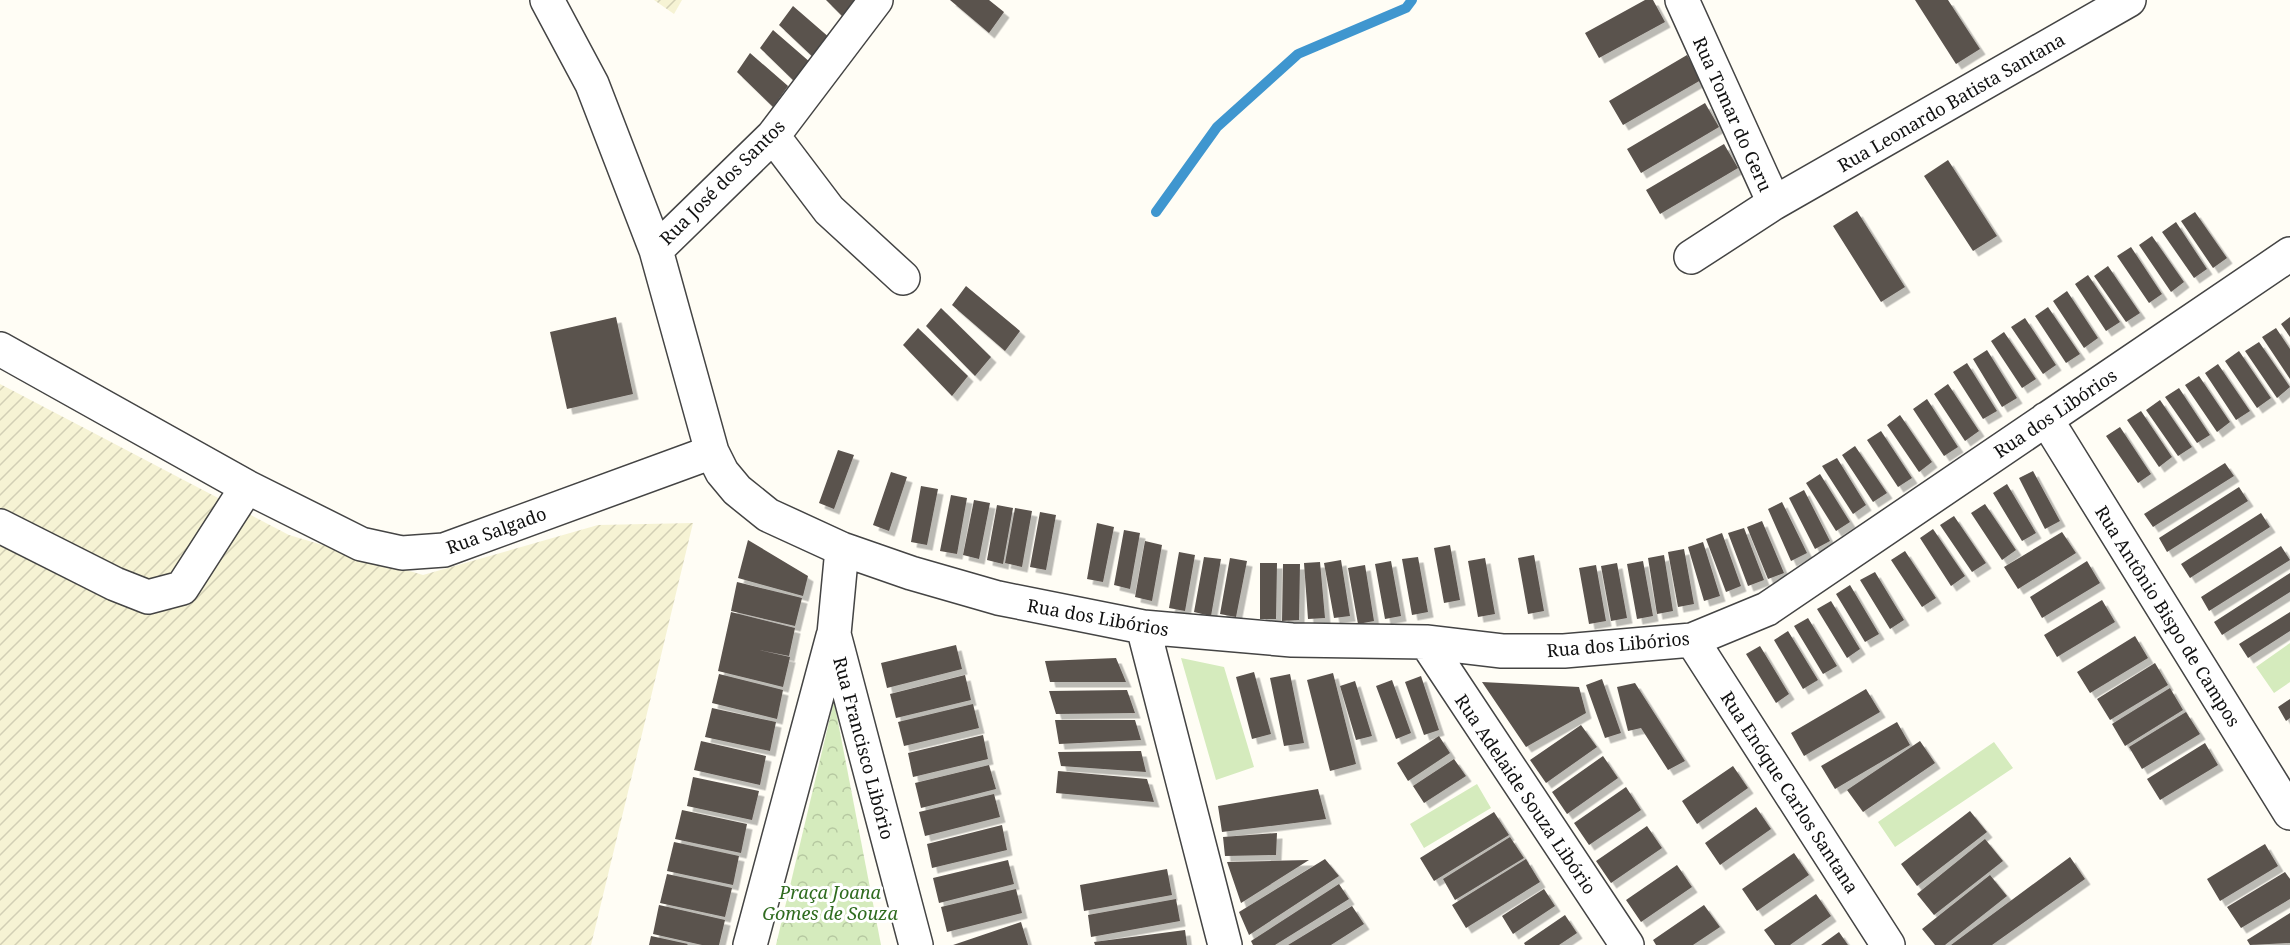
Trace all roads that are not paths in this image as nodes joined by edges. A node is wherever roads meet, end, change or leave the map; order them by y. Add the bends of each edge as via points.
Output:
1 (547, 0) edge
2 (876, 0) edge
3 (1682, 0) edge
4 (2128, 0) edge
5 (772, 136) junction
6 (1774, 203) junction
7 (656, 250) junction
8 (2290, 254) edge
9 (1691, 256) dead end
10 (903, 278) dead end
11 (0, 349) edge
12 (2046, 419) junction
13 (712, 452) junction
14 (248, 487) junction
15 (0, 526) edge
16 (842, 549) junction
17 (1143, 627) junction
18 (834, 634) junction
19 (1692, 640) junction
20 (1426, 642) junction
21 (2290, 813) edge
22 (750, 945) edge
23 (916, 945) edge
24 (1225, 945) edge
25 (1627, 945) edge
26 (1888, 945) edge

1 - 7 street, Rua dos Libórios via 592,84
2 - 5 street, Rua José dos Santos
3 - 6 street, Rua Tomar do Geru
4 - 6 street, Rua Leonardo Batista Santana
5 - 7 street, Rua José dos Santos
5 - 10 street via 829,210
6 - 9 street, Rua Tomar do Geru
7 - 13 street, Rua dos Libórios
8 - 12 street, Rua dos Libórios
11 - 14 street, Rua Salgado
12 - 19 street, Rua dos Libórios via 1767,609
12 - 21 street, Rua Antônio Bispo de Campos
13 - 14 street, Rua Salgado via 444,550 402,553 361,544
13 - 16 street, Rua dos Libórios via 737,490 768,515
14 - 15 street via 182,588 148,597
16 - 17 street, Rua dos Libórios via 998,598
16 - 18 street, Rua Francisco Libório
17 - 20 street, Rua dos Libórios via 1292,640
17 - 24 street
18 - 22 street
18 - 23 street, Rua Francisco Libório
19 - 20 street, Rua dos Libórios via 1564,651 1502,651
19 - 26 street, Rua Enóque Carlos Santana
20 - 25 street, Rua Adelaide Souza Libório

